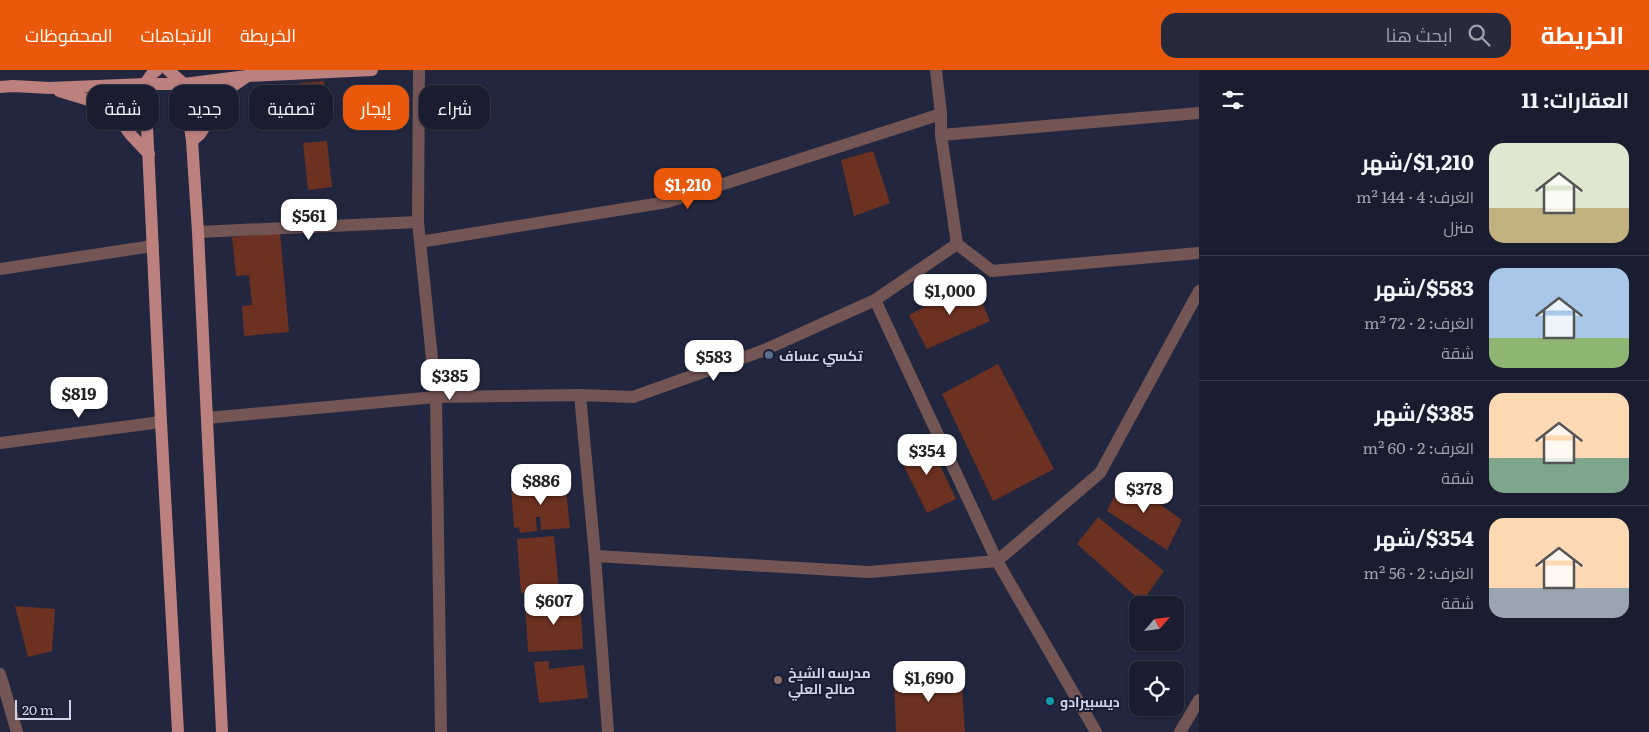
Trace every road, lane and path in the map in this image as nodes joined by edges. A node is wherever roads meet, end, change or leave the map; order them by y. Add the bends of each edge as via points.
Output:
1 (157, 70) edge
2 (168, 70) edge
3 (372, 70) edge
4 (419, 70) edge
5 (936, 70) edge
6 (327, 71) edge
7 (248, 76) junction
8 (145, 84) junction
9 (184, 84) junction
10 (0, 87) edge
11 (50, 88) junction
12 (1199, 113) edge
13 (941, 114) junction
14 (941, 135) junction
15 (192, 141) junction
16 (149, 154) junction
17 (418, 222) junction
18 (198, 232) junction
19 (420, 242) junction
20 (957, 244) junction
21 (152, 246) junction
22 (1199, 253) edge
23 (0, 269) edge
24 (1199, 291) edge
25 (875, 300) junction
26 (580, 395) junction
27 (436, 397) junction
28 (206, 418) junction
29 (161, 422) junction
30 (0, 443) edge
31 (595, 556) junction
32 (997, 561) junction
33 (0, 674) edge
34 (1199, 700) edge
35 (17, 732) edge
36 (178, 732) edge
37 (222, 732) edge
38 (441, 732) edge
39 (608, 732) edge
40 (1096, 732) edge
41 (1180, 732) edge

1 - 8 main road
2 - 9 main road
3 - 6 main road
4 - 17 street
5 - 13 street
6 - 7 main road
7 - 9 main road
7 - 15 main road via 230,88
8 - 9 main road
8 - 11 main road
8 - 16 main road
9 - 15 main road
10 - 11 main road
11 - 16 main road via 92,101 106,109
12 - 14 street
13 - 14 street
13 - 19 street via 667,202
14 - 20 street
15 - 18 main road
16 - 21 main road
17 - 18 street
17 - 19 street
18 - 28 main road
19 - 27 street
20 - 22 street via 992,271
20 - 25 street
21 - 23 street
21 - 29 main road
24 - 32 street via 1100,473
25 - 26 street via 762,351 633,396
25 - 32 street
26 - 27 street
26 - 31 street
27 - 28 street
27 - 38 street
28 - 37 main road
29 - 30 street
29 - 36 main road
31 - 32 street via 869,572
31 - 39 street
32 - 40 street
33 - 35 street
34 - 41 street

